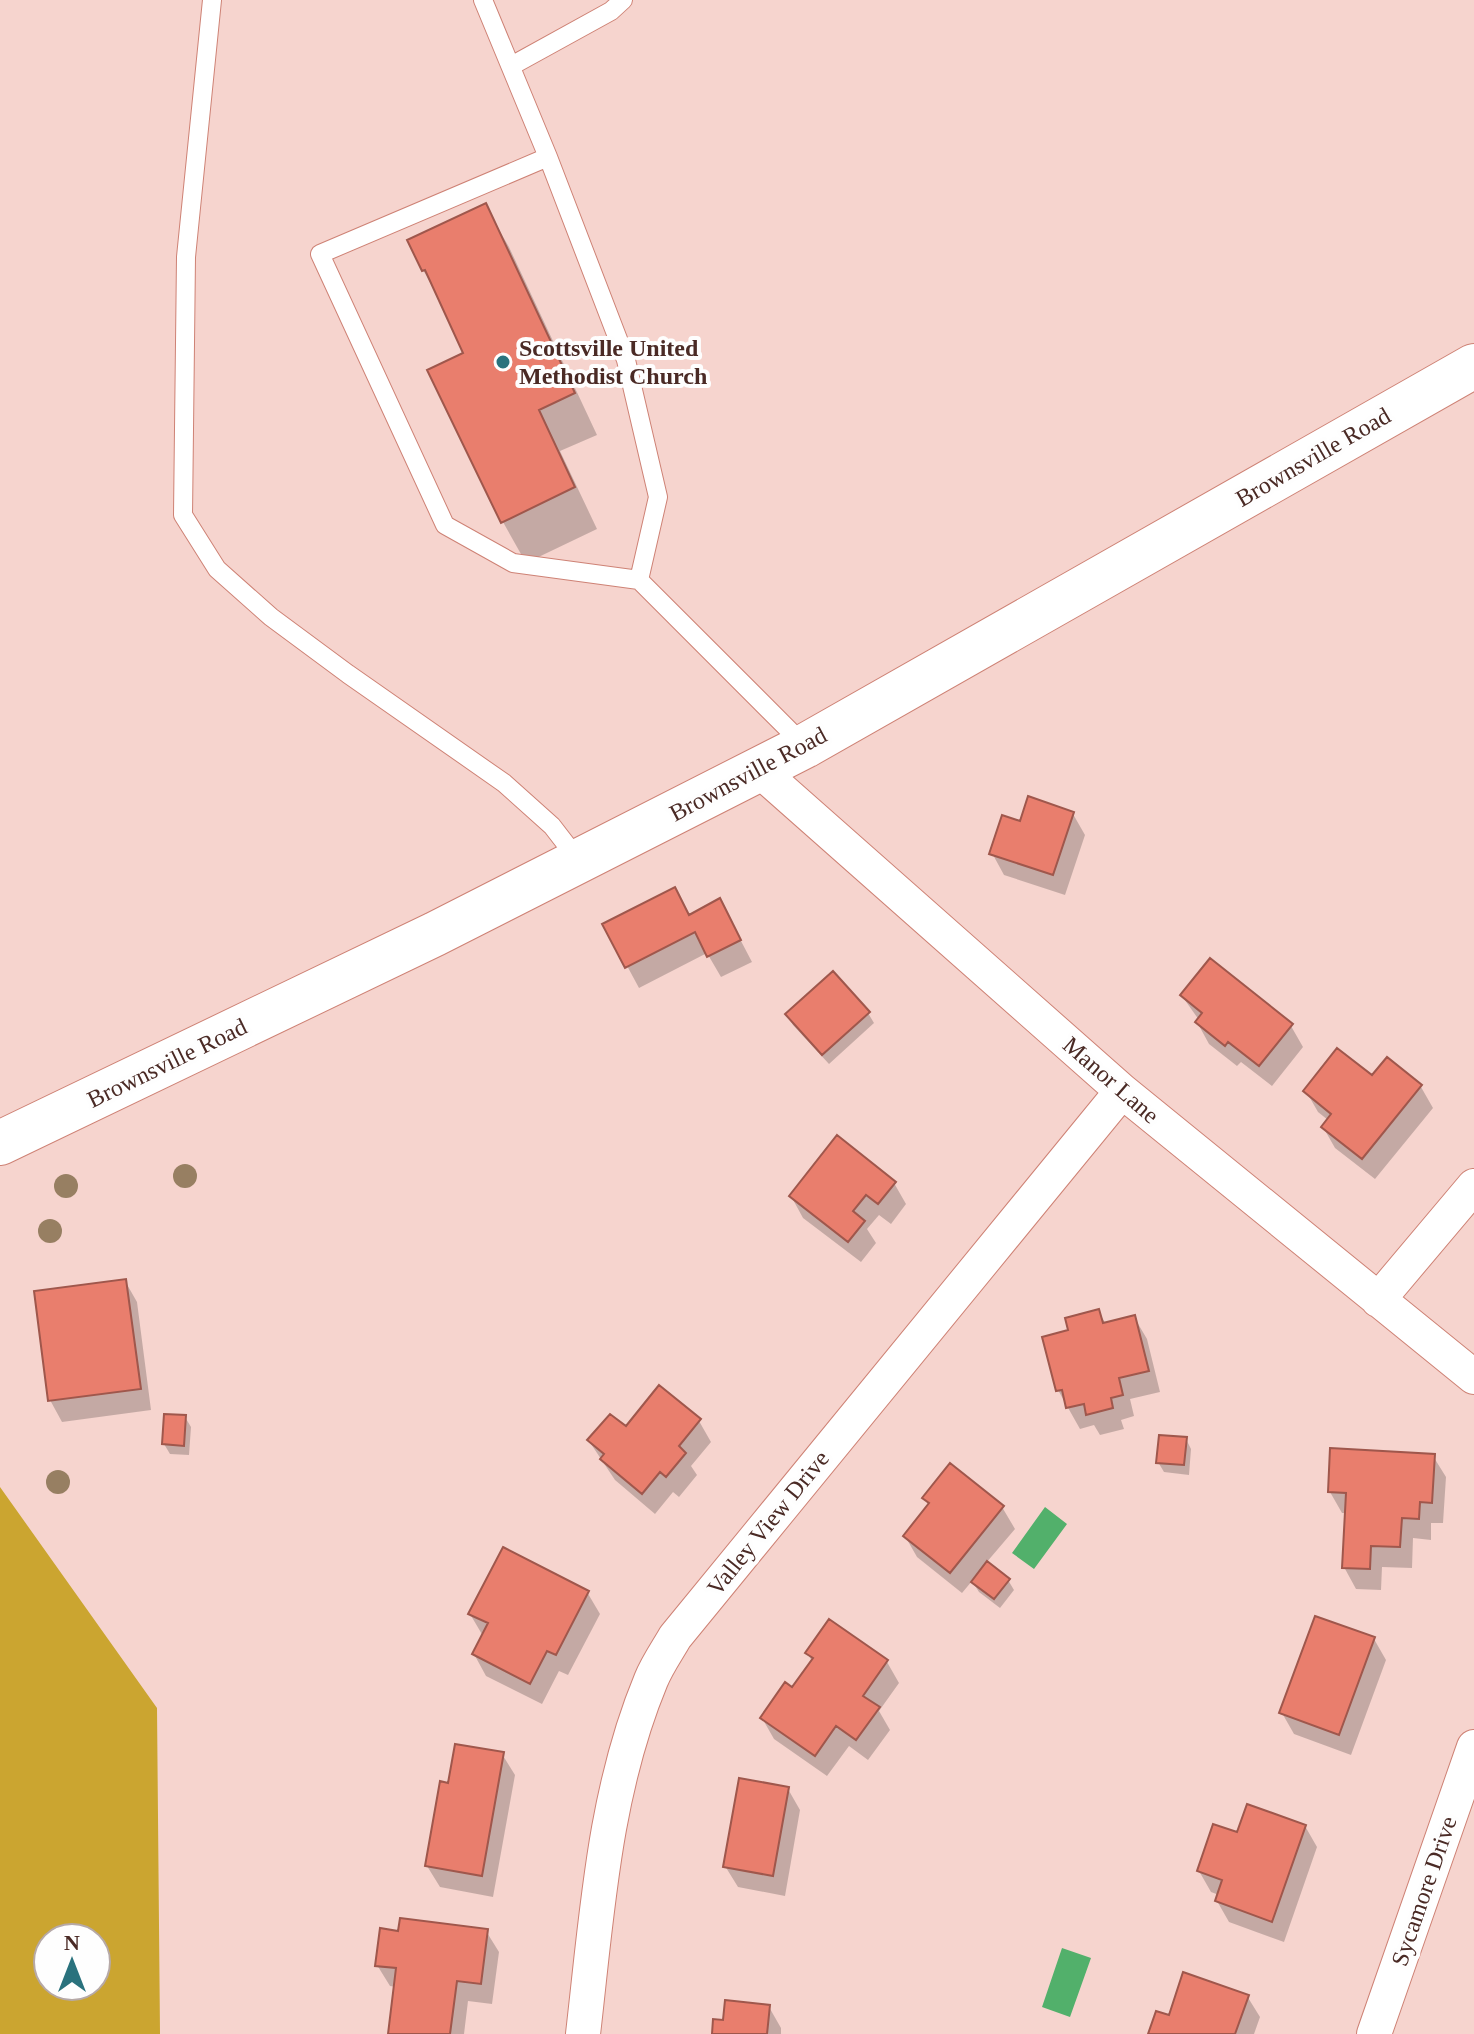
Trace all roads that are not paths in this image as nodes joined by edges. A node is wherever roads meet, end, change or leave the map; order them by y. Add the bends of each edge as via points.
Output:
1 (212, 0) edge
2 (483, 0) edge
3 (623, 0) edge
4 (511, 66) junction
5 (548, 157) junction
6 (1474, 366) edge
7 (639, 580) junction
8 (805, 746) junction
9 (759, 770) junction
10 (579, 861) junction
11 (1122, 1091) junction
12 (0, 1143) edge
13 (1474, 1186) edge
14 (1378, 1300) junction
15 (1474, 1377) edge
16 (1474, 1747) edge
17 (583, 2034) edge
18 (1374, 2034) edge

1 - 10 lane via 186,257 183,515 217,569 271,617 504,783 552,826
2 - 4 lane
3 - 4 lane
4 - 5 lane
5 - 7 lane via 626,360 658,497
5 - 7 lane via 320,254 445,525 513,563
6 - 8 street, Brownsville Road
7 - 8 lane
8 - 9 street, Brownsville Road
9 - 10 street, Brownsville Road
9 - 11 street, Manor Lane
10 - 12 street, Brownsville Road
11 - 14 street, Manor Lane
11 - 17 street, Valley View Drive via 684,1625 651,1677 607,1832
13 - 14 street
14 - 15 street, Manor Lane
16 - 18 street, Sycamore Drive

